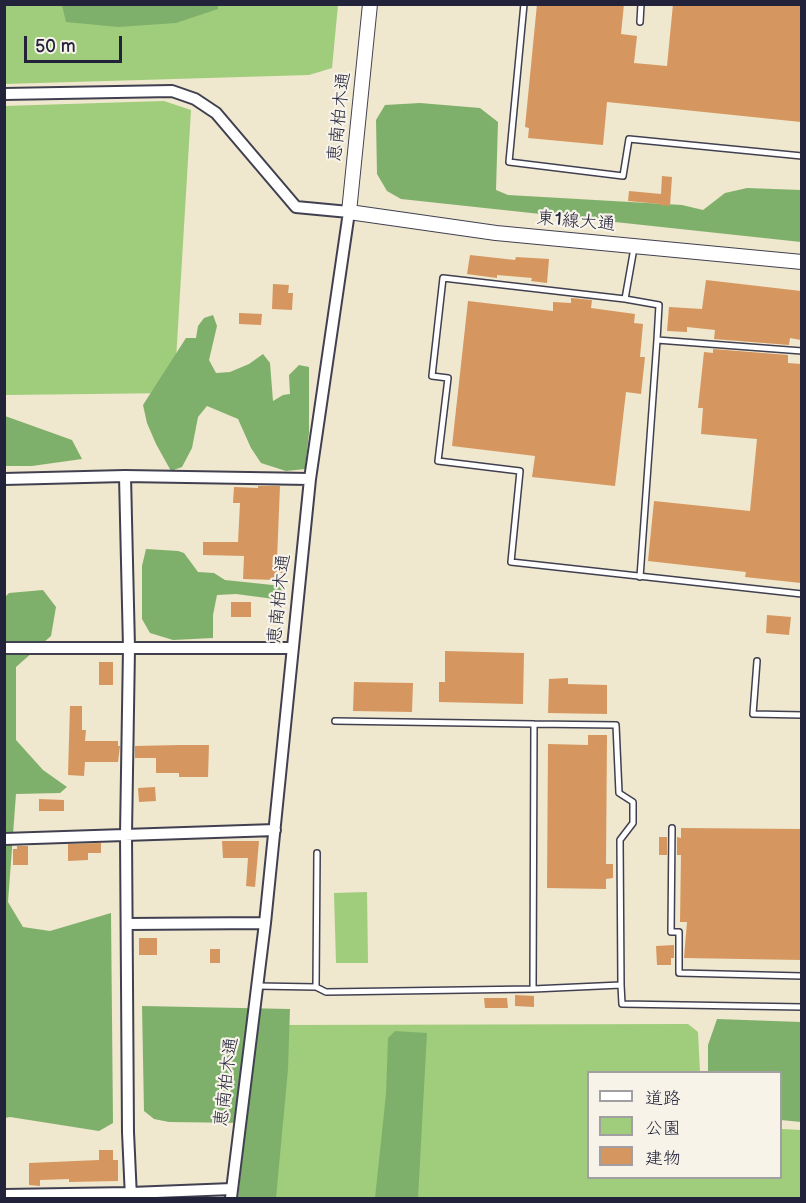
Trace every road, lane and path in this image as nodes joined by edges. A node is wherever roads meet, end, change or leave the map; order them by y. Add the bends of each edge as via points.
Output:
1 (370, 4) edge
2 (524, 4) edge
3 (641, 4) edge
4 (640, 22) dead end
5 (4, 94) edge
6 (801, 156) edge
7 (348, 212) junction
8 (634, 246) junction
9 (801, 262) edge
10 (626, 299) junction
11 (657, 340) junction
12 (801, 351) edge
13 (125, 476) junction
14 (4, 479) edge
15 (310, 479) junction
16 (640, 577) junction
17 (801, 594) edge
18 (4, 648) edge
19 (129, 648) junction
20 (293, 648) junction
21 (758, 661) dead end
22 (801, 715) edge
23 (335, 721) dead end
24 (534, 724) junction
25 (672, 828) dead end
26 (275, 830) junction
27 (126, 834) junction
28 (4, 839) edge
29 (316, 853) dead end
30 (265, 923) junction
31 (127, 924) junction
32 (801, 976) edge
33 (621, 985) junction
34 (257, 986) junction
35 (316, 987) junction
36 (533, 989) junction
37 (801, 1007) edge
38 (232, 1194) edge
39 (4, 1195) edge
40 (131, 1196) edge

1 - 7 street, 恵南柏木通
2 - 6 lane via 509,162 623,176 629,139
3 - 4 lane
5 - 7 street via 172,91 195,99 216,113 296,207
7 - 8 street, 東1線大通 via 496,233
7 - 15 street, 恵南柏木通
8 - 9 street, 東1線大通
8 - 10 lane
10 - 11 lane via 659,305
10 - 16 lane via 443,278 432,376 448,378 438,461 520,471 511,562
11 - 12 lane
11 - 16 lane
13 - 14 street
13 - 15 street
13 - 19 street
15 - 20 street, 恵南柏木通
16 - 17 lane
18 - 19 street
19 - 20 street
19 - 27 street
20 - 26 street, 恵南柏木通
21 - 22 lane via 753,714
23 - 24 lane
24 - 33 lane via 616,725 619,793 633,802 633,823 620,840
24 - 36 lane
25 - 32 lane via 671,932 679,932 679,973
26 - 27 street
26 - 30 street, 恵南柏木通
27 - 28 street
27 - 31 street
29 - 35 lane
30 - 31 street
30 - 34 street, 恵南柏木通
31 - 40 street
33 - 36 lane
33 - 37 lane via 622,1004
34 - 35 lane
34 - 38 street, 恵南柏木通
35 - 36 lane via 327,992
38 - 40 street
39 - 40 street

